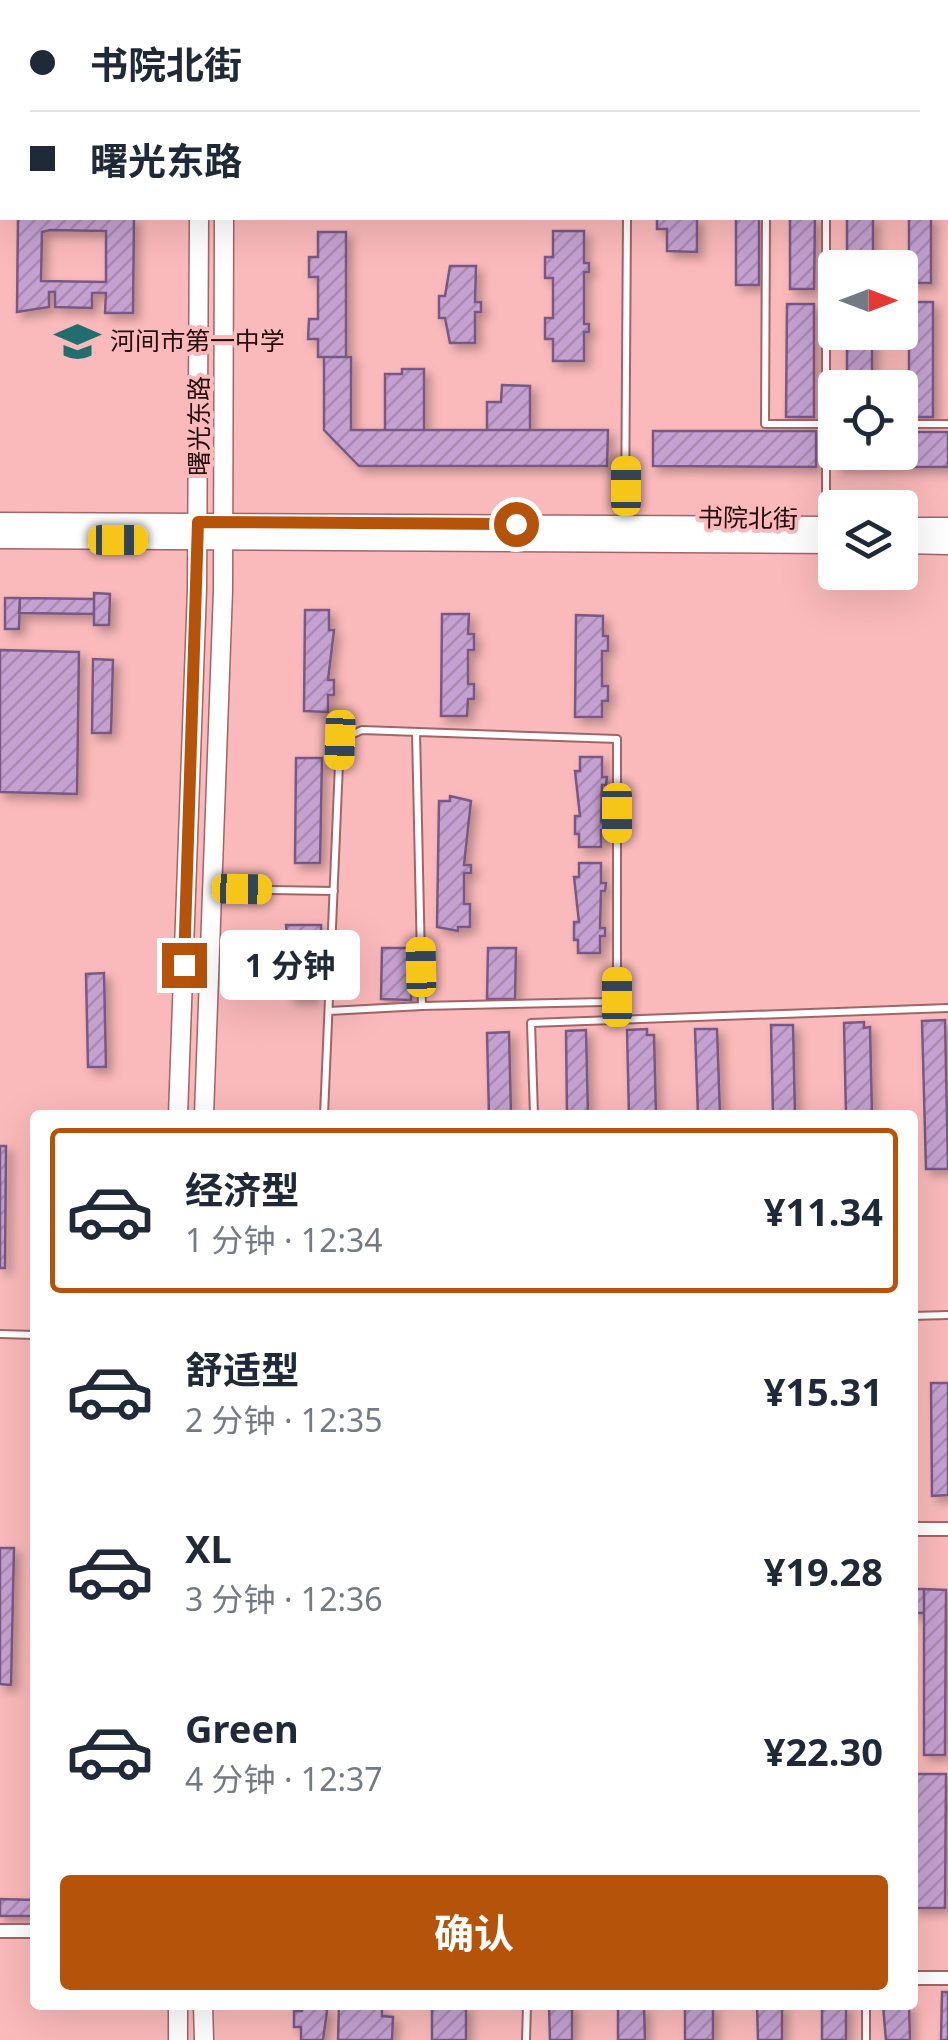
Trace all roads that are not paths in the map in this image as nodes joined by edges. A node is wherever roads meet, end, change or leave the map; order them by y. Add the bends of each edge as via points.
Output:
1 (199, 220) edge
2 (224, 220) edge
3 (627, 220) edge
4 (766, 220) edge
5 (826, 220) edge
6 (829, 370) edge
7 (818, 424) edge
8 (918, 424) edge
9 (948, 424) edge
10 (0, 522) edge
11 (626, 524) junction
12 (818, 526) edge
13 (918, 527) edge
14 (948, 527) edge
15 (198, 531) junction
16 (223, 531) junction
17 (0, 539) edge
18 (818, 544) edge
19 (918, 544) edge
20 (948, 545) edge
21 (416, 732) junction
22 (212, 888) junction
23 (334, 891) junction
24 (422, 1006) junction
25 (948, 1008) edge
26 (328, 1011) junction
27 (178, 1110) edge
28 (204, 1110) edge
29 (324, 1110) edge
30 (534, 1110) edge
31 (948, 1315) edge
32 (918, 1316) edge
33 (0, 1334) edge
34 (30, 1334) edge
35 (948, 1528) edge
36 (918, 1529) edge
37 (0, 1931) edge
38 (30, 1932) edge
39 (918, 1978) edge
40 (948, 1978) edge
41 (178, 2010) edge
42 (203, 2010) edge
43 (526, 2010) edge
44 (866, 2010) edge
45 (178, 2040) edge
46 (204, 2040) edge
47 (526, 2040) edge
48 (866, 2040) edge

1 - 15 main road, 曙光东路
2 - 16 main road, 曙光东路
3 - 11 lane
4 - 7 lane via 765,424
5 - 6 lane
8 - 9 lane
10 - 15 main road, 书院北街
11 - 12 main road, 书院北街
11 - 16 main road, 书院北街
13 - 14 main road
15 - 16 main road, 书院北街
15 - 17 main road, 书院北街
15 - 27 main road, 曙光东路
16 - 18 main road, 书院北街
16 - 22 main road, 曙光东路
19 - 20 main road
21 - 23 lane via 362,730 340,740
21 - 24 lane
21 - 24 lane via 616,739 617,997
22 - 23 lane
22 - 28 main road, 曙光东路
23 - 26 lane
24 - 26 lane
25 - 30 lane via 532,1024
26 - 29 lane
31 - 32 lane
33 - 34 lane
35 - 36 street
37 - 38 street
39 - 40 street
41 - 45 main road
42 - 46 main road
43 - 47 lane
44 - 48 lane

